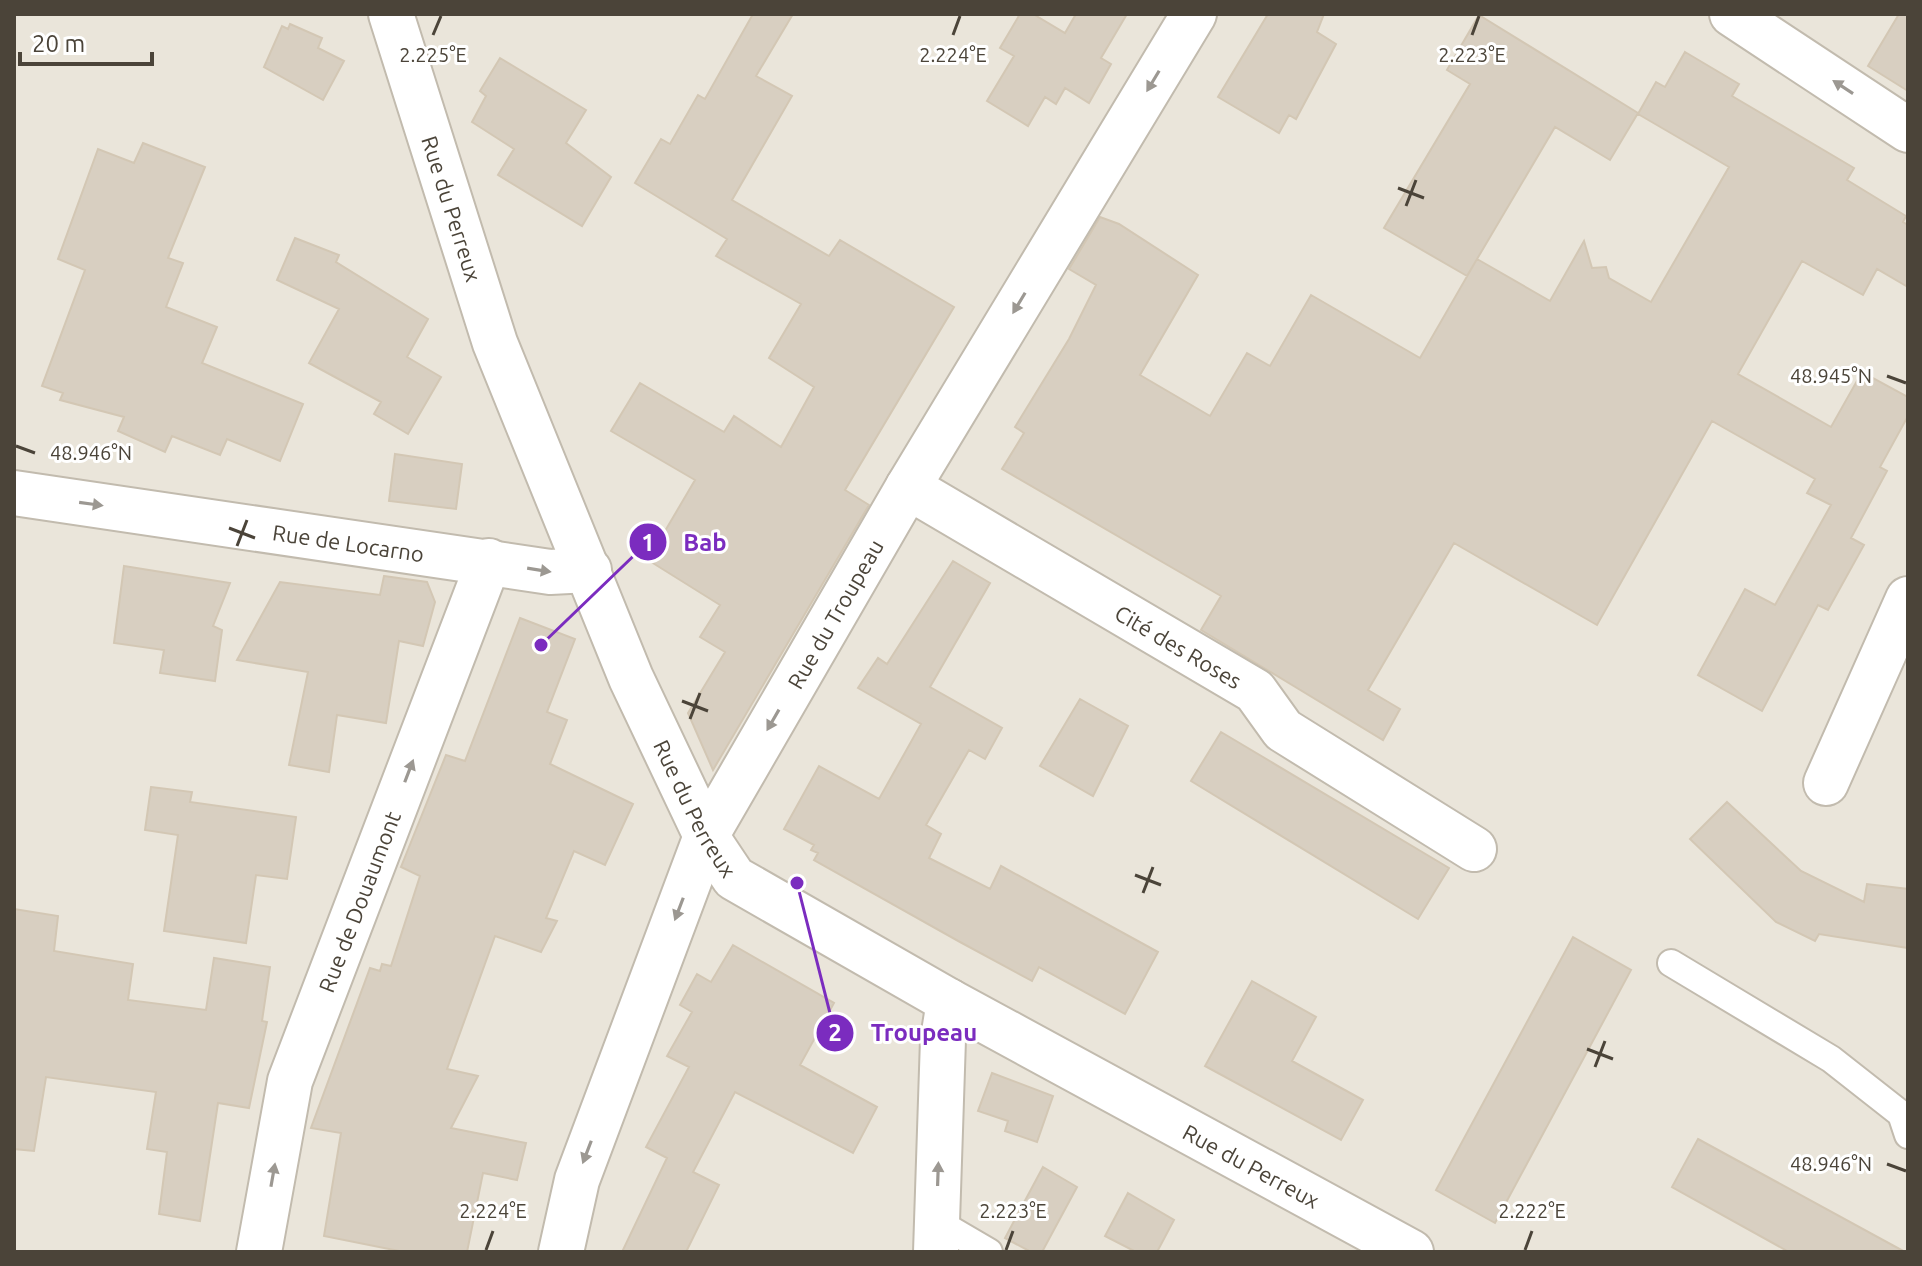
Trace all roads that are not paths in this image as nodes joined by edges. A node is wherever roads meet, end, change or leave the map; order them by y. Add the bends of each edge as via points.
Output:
1 (391, 14) edge
2 (1194, 14) edge
3 (1732, 14) edge
4 (1908, 130) edge
5 (908, 487) junction
6 (14, 493) edge
7 (489, 561) junction
8 (589, 570) junction
9 (1908, 599) edge
10 (1826, 783) dead end
11 (706, 836) junction
12 (1474, 849) dead end
13 (1671, 963) dead end
14 (949, 1001) junction
15 (1908, 1135) edge
16 (936, 1236) edge
17 (259, 1252) edge
18 (561, 1252) edge
19 (989, 1252) edge
20 (1411, 1252) edge

1 - 8 street, Rue du Perreux via 495,343
2 -> 5 street, Rue du Troupeau
4 -> 3 street
5 -> 11 street, Rue du Troupeau
5 - 12 street, Cité des Roses via 1255,691 1283,730
6 -> 7 street, Rue de Locarno
7 -> 8 street, Rue de Locarno via 550,572
17 -> 7 street, Rue de Douaumont via 290,1081
8 - 11 street, Rue du Perreux via 631,678
9 - 10 street
11 - 14 street, Rue du Perreux via 734,878
11 -> 18 street, Rue du Troupeau via 577,1180
13 - 15 lane via 1831,1059 1901,1114
16 -> 14 street
14 - 20 street, Rue du Perreux
16 - 19 lane

